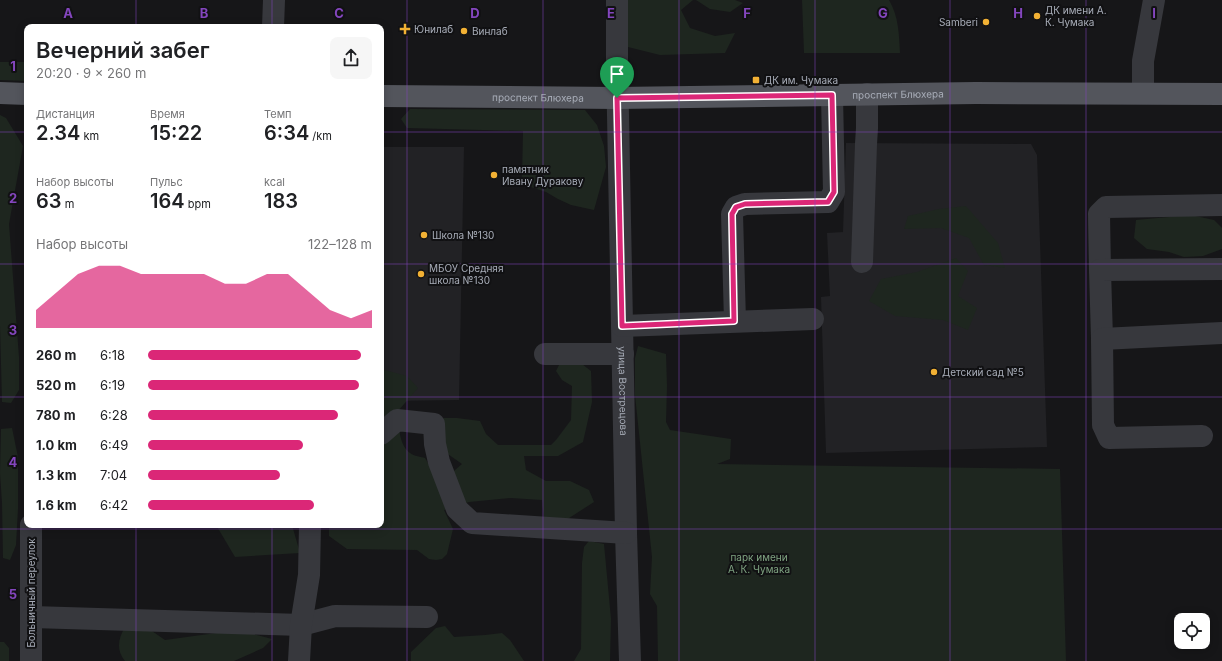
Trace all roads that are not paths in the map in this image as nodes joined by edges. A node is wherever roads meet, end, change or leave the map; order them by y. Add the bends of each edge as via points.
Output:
1 (274, 0) edge
2 (617, 0) edge
3 (1154, 0) edge
4 (273, 24) edge
5 (0, 93) edge
6 (1143, 93) junction
7 (24, 94) edge
8 (867, 94) junction
9 (1222, 94) edge
10 (832, 95) junction
11 (384, 96) edge
12 (617, 98) junction
13 (1222, 205) edge
14 (862, 262) dead end
15 (1222, 269) edge
16 (1100, 270) junction
17 (813, 319) dead end
18 (734, 321) junction
19 (622, 326) junction
20 (1222, 333) edge
21 (1102, 339) junction
22 (545, 354) dead end
23 (623, 354) junction
24 (384, 431) edge
25 (1202, 436) dead end
26 (31, 528) edge
27 (310, 528) edge
28 (626, 533) junction
29 (32, 617) junction
30 (428, 617) dead end
31 (301, 625) junction
32 (31, 661) edge
33 (299, 661) edge
34 (630, 661) edge

1 - 4 street
2 - 12 street, улица Вострецова
3 - 6 street via 1143,61
5 - 7 main road
6 - 8 main road, проспект Блюхера
6 - 9 main road, проспект Блюхера
8 - 10 main road, проспект Блюхера
8 - 14 street
10 - 12 main road, проспект Блюхера
10 - 18 street via 834,192 828,202 745,204 736,207 732,214
11 - 12 main road, проспект Блюхера
12 - 19 street, улица Вострецова
13 - 16 street via 1106,207 1099,214
15 - 16 street
16 - 21 street
17 - 18 street
18 - 19 street
19 - 23 street, улица Вострецова
20 - 21 street
21 - 25 street via 1103,425 1109,438
22 - 23 street
23 - 28 street, улица Вострецова
24 - 28 street via 397,420 434,424 439,462 457,509 472,523
26 - 29 street, Больничный переулок
27 - 31 street via 309,575
28 - 34 street, улица Вострецова
29 - 31 street
29 - 32 street, Больничный переулок
30 - 31 street via 335,616
31 - 33 street

